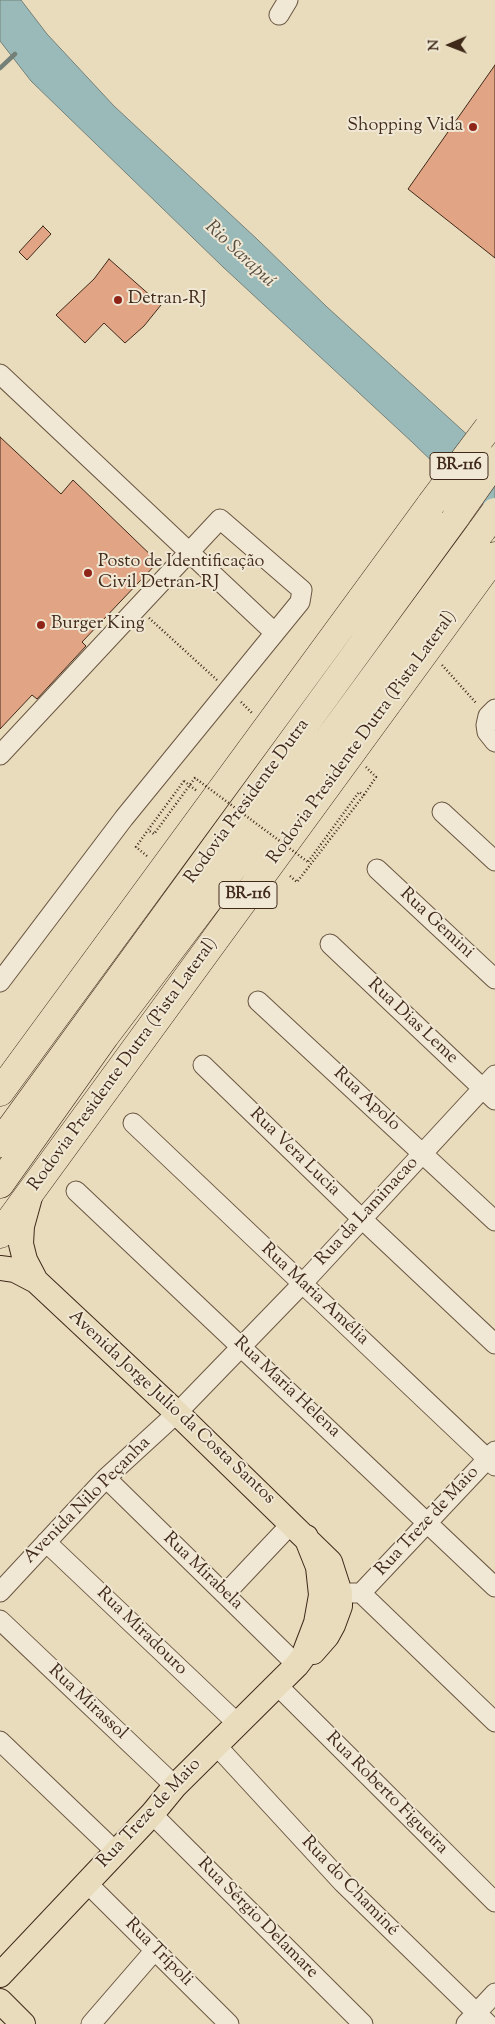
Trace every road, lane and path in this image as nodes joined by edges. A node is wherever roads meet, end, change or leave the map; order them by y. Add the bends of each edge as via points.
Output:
1 (0, 374) edge
2 (491, 423) edge
3 (495, 461) edge
4 (489, 521) edge
5 (190, 553) junction
6 (495, 556) edge
7 (138, 608) junction
8 (275, 633) junction
9 (441, 664) dead end
10 (229, 691) junction
11 (491, 712) edge
12 (255, 715) dead end
13 (495, 742) edge
14 (0, 755) edge
15 (376, 777) dead end
16 (198, 792) dead end
17 (364, 795) junction
18 (442, 812) dead end
19 (148, 830) junction
20 (150, 858) dead end
21 (495, 861) edge
22 (377, 869) dead end
23 (290, 876) dead end
24 (330, 944) dead end
25 (495, 980) edge
26 (0, 982) edge
27 (258, 1001) dead end
28 (203, 1065) dead end
29 (9, 1074) edge
30 (491, 1088) edge
31 (0, 1092) edge
32 (133, 1123) dead end
33 (0, 1143) edge
34 (422, 1153) junction
35 (0, 1184) edge
36 (33, 1188) junction
37 (76, 1191) dead end
38 (362, 1220) junction
39 (495, 1221) edge
40 (0, 1234) edge
41 (0, 1268) edge
42 (36, 1280) junction
43 (302, 1284) junction
44 (495, 1344) edge
45 (241, 1345) junction
46 (177, 1412) junction
47 (492, 1458) edge
48 (106, 1478) junction
49 (429, 1522) junction
50 (299, 1530) junction
51 (46, 1542) junction
52 (495, 1587) edge
53 (0, 1592) edge
54 (350, 1593) junction
55 (225, 1594) junction
56 (0, 1620) edge
57 (300, 1661) junction
58 (277, 1685) junction
59 (495, 1722) edge
60 (237, 1723) junction
61 (0, 1741) edge
62 (215, 1744) junction
63 (175, 1786) junction
64 (152, 1814) junction
65 (115, 1851) junction
66 (86, 1882) junction
67 (495, 1902) edge
68 (155, 1950) junction
69 (1, 1972) edge
70 (495, 1993) edge
71 (0, 2001) edge
72 (218, 2020) edge
73 (477, 2020) edge
74 (23, 2024) edge
75 (91, 2024) edge
76 (363, 2024) edge

1 - 5 street
2 - 29 highway, BR-116, bridge
3 - 33 highway, Rodovia Presidente Dutra / BR-116, bridge
4 - 35 highway, Rodovia Presidente Dutra / BR-116 via 105,1036
5 - 7 street
5 - 8 street
5 - 8 street via 220,520 298,586 302,590 300,602
6 - 36 highway, Rodovia Presidente Dutra (Pista Lateral) / BR-116
7 - 10 path
7 - 14 street
8 - 10 street
9 - 11 path
10 - 12 path
10 - 26 street via 124,818
11 - 13 street via 486,724 487,732
15 - 17 path
16 - 19 path, bridge via 184,781
17 - 19 path, bridge via 359,792 308,862 194,778 154,834
17 - 23 path via 298,882
18 - 21 street
19 - 20 path via 136,847
22 - 25 street, Rua Gemini
24 - 30 street, Rua Dias Leme
27 - 34 street, Rua Apolo
28 - 38 street, Rua Vera Lucia
29 - 31 highway, BR-116
30 - 34 street, Rua da Laminacao
32 - 43 street, Rua Maria Amélia
34 - 38 street, Rua da Laminacao
34 - 39 street, Rua Apolo
36 - 40 highway, Rodovia Presidente Dutra (Pista Lateral) / BR-116
36 - 42 main road via 22,1226 21,1244
37 - 45 street, Rua Maria Helena
38 - 43 street, Rua da Laminacao
38 - 44 street, Rua Vera Lucia
41 - 42 main road via 15,1270
42 - 46 main road, Avenida Jorge Julio da Costa Santos
43 - 45 street, Rua da Laminacao
43 - 47 street, Rua Maria Amélia
45 - 46 street, Rua da Laminacao
45 - 49 street, Rua Maria Helena
46 - 48 street, Avenida Nilo Peçanha
46 - 50 main road, Avenida Jorge Julio da Costa Santos
47 - 49 street, Rua Treze de Maio
48 - 51 street, Avenida Nilo Peçanha
48 - 55 street, Rua Mirabela
49 - 52 street, Rua Maria Helena
49 - 54 street, Rua Treze de Maio
50 - 54 main road, Rua Treze de Maio via 330,1562
50 - 55 street
50 - 57 main road, Rua Treze de Maio via 318,1566 321,1595 316,1623
51 - 53 street, Avenida Nilo Peçanha
51 - 60 street, Rua Miradouro
54 - 57 main road, Rua Treze de Maio via 317,1648
54 - 59 street
55 - 57 street, Rua Mirabela
56 - 63 street, Rua Mirassol
57 - 58 main road, Rua Treze de Maio
58 - 60 main road, Rua Treze de Maio
58 - 67 street, Rua Roberto Figueira
60 - 62 main road, Rua Treze de Maio
61 - 65 street
62 - 63 main road, Rua Treze de Maio
62 - 73 street, Rua do Chaminé via 343,1884
63 - 64 main road, Rua Treze de Maio
64 - 65 main road, Rua Treze de Maio
64 - 76 street, Rua Sérgio Delamare
65 - 66 main road, Rua Treze de Maio
66 - 68 street, Rua Trípoli
66 - 69 main road, Rua Treze de Maio
68 - 72 street, Rua Trípoli
68 - 75 street
70 - 73 street
71 - 74 main road

